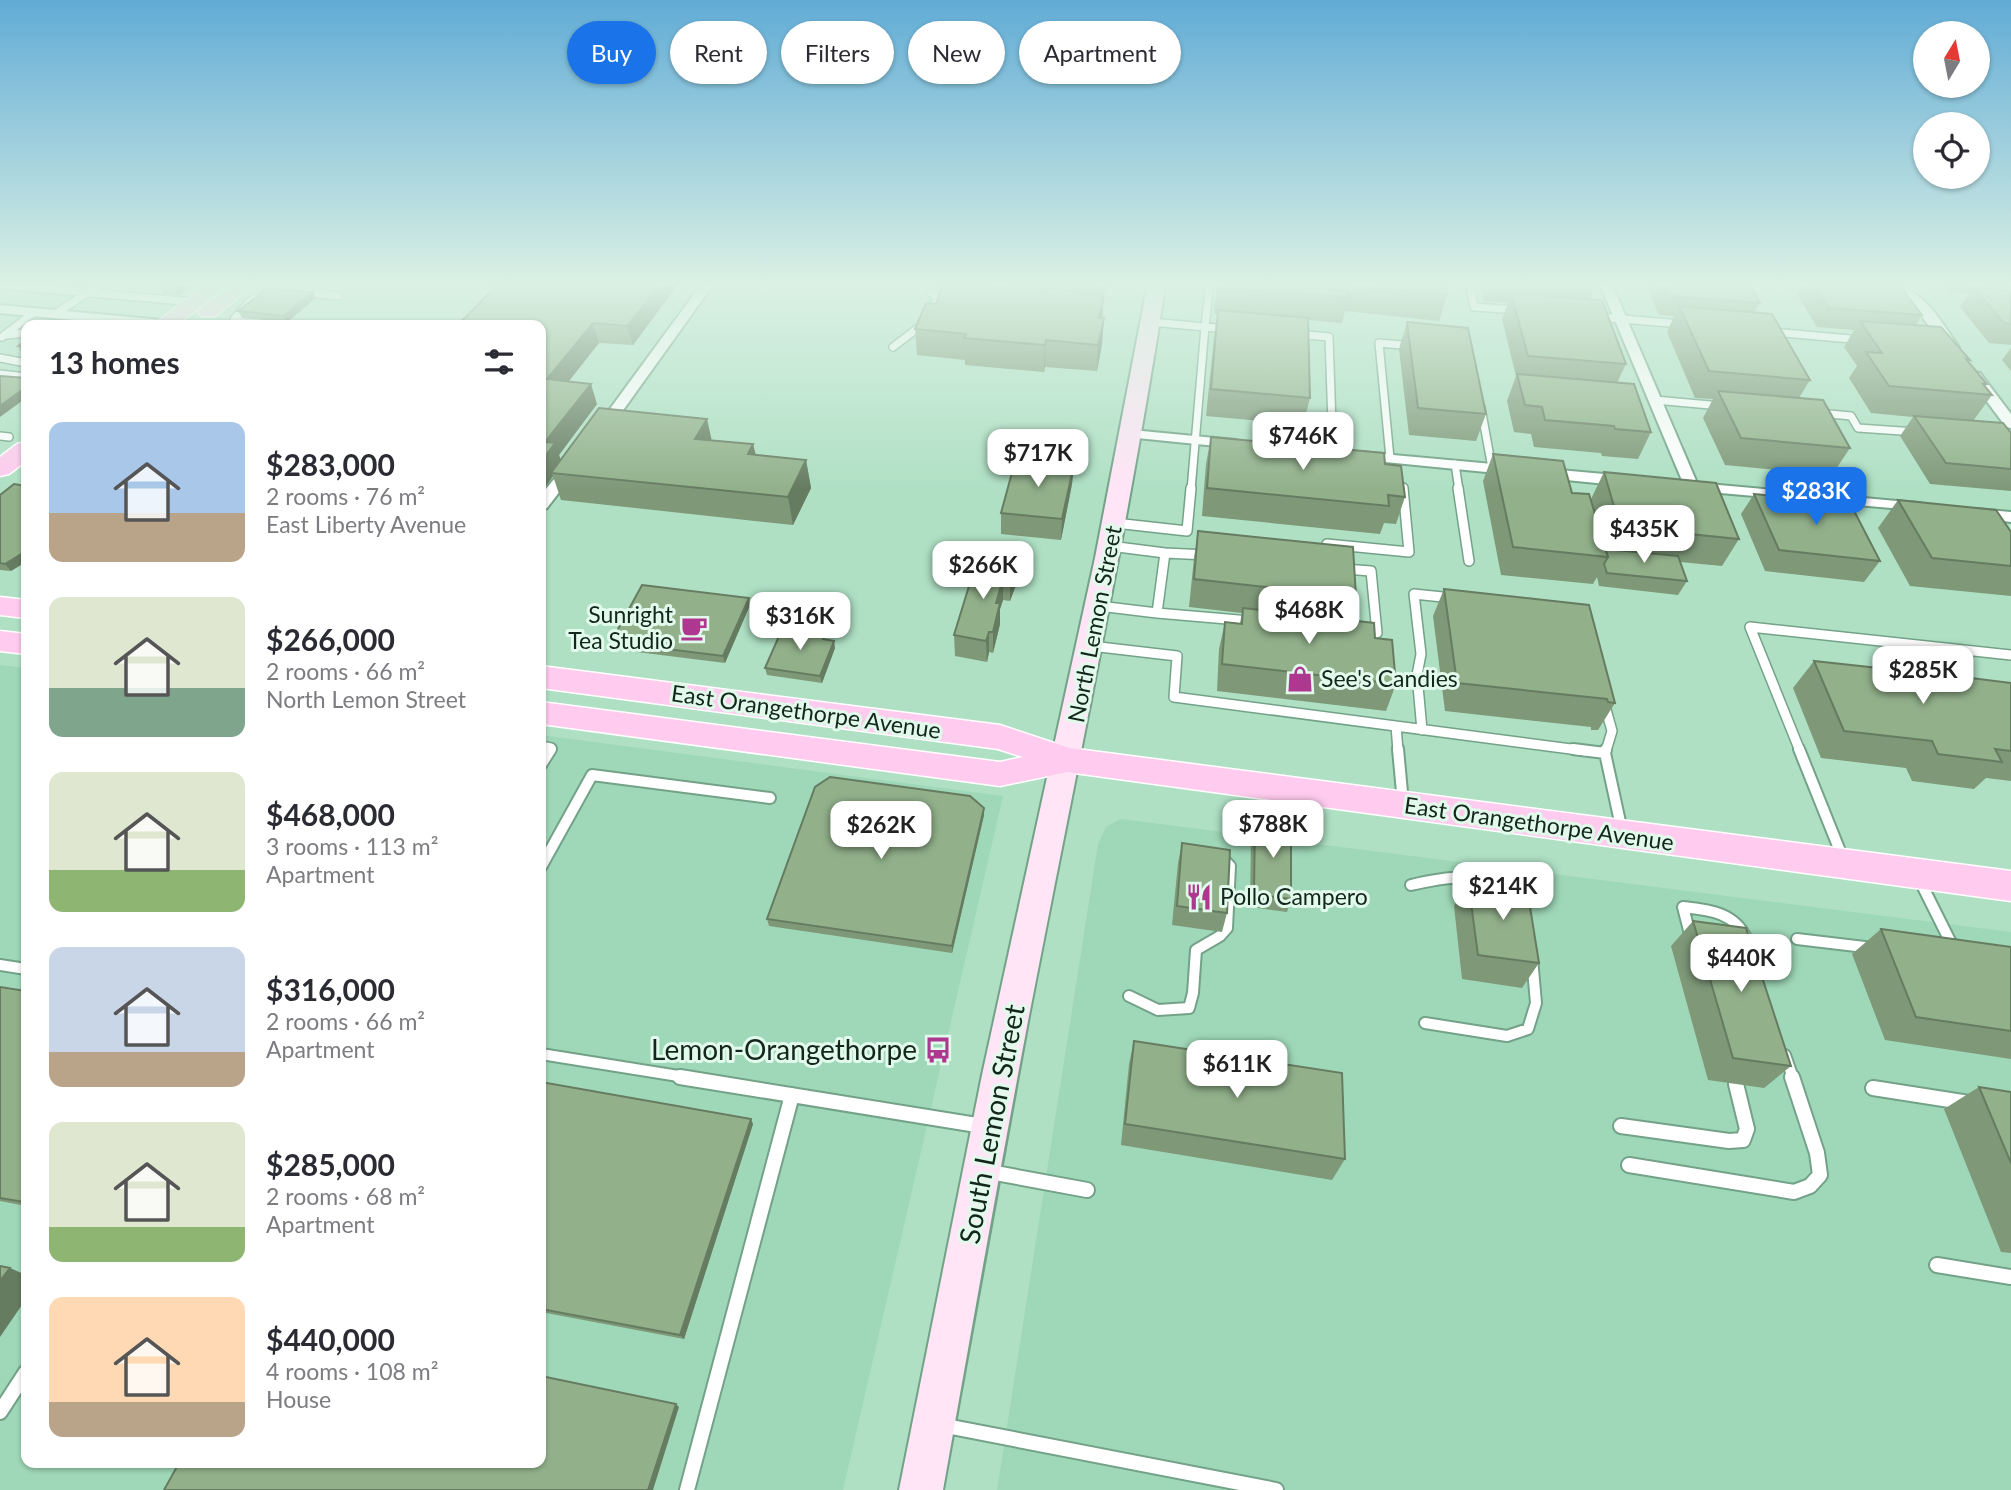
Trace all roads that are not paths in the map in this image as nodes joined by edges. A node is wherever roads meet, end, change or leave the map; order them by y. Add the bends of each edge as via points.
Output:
1 (658, 352) edge
2 (1146, 352) edge
3 (1203, 352) edge
4 (1329, 352) edge
5 (1380, 352) edge
6 (1635, 352) edge
7 (1955, 352) edge
8 (0, 358) edge
9 (21, 362) edge
10 (0, 374) edge
11 (21, 376) edge
12 (1655, 400) junction
13 (1480, 403) edge
14 (1733, 407) edge
15 (1812, 413) edge
16 (2011, 424) edge
17 (1928, 433) edge
18 (1132, 434) junction
19 (12, 438) edge
20 (1195, 440) junction
21 (1250, 445) edge
22 (1326, 452) joint
23 (1396, 463) junction
24 (1455, 464) junction
25 (1492, 468) junction
26 (0, 469) edge
27 (1402, 481) edge
28 (1638, 482) edge
29 (1684, 486) joint
30 (546, 499) edge
31 (2011, 517) edge
32 (1187, 531) junction
33 (1197, 532) edge
34 (1113, 535) junction
35 (1316, 543) edge
36 (1165, 553) junction
37 (1213, 555) edge
38 (1469, 561) dead end
39 (1331, 567) edge
40 (1469, 600) edge
41 (0, 606) edge
42 (1098, 606) junction
43 (21, 609) edge
44 (1157, 613) junction
45 (1267, 623) edge
46 (1350, 631) edge
47 (0, 641) edge
48 (21, 643) edge
49 (1090, 646) junction
50 (2009, 657) edge
51 (546, 678) edge
52 (1600, 691) edge
53 (546, 714) edge
54 (1396, 726) junction
55 (1422, 730) junction
56 (1605, 753) junction
57 (1068, 760) junction
58 (770, 798) dead end
59 (1403, 806) junction
60 (1623, 835) junction
61 (1213, 850) edge
62 (546, 858) edge
63 (1846, 865) junction
64 (1916, 874) junction
65 (1411, 885) dead end
66 (2011, 886) edge
67 (1524, 905) edge
68 (1797, 939) dead end
69 (1530, 943) edge
70 (1695, 950) edge
71 (1888, 950) edge
72 (1941, 956) edge
73 (1753, 957) edge
74 (0, 965) edge
75 (21, 968) edge
76 (1129, 996) dead end
77 (1425, 1023) dead end
78 (1783, 1048) edge
79 (546, 1055) edge
80 (1736, 1084) dead end
81 (1872, 1088) dead end
82 (792, 1095) junction
83 (1986, 1106) edge
84 (1621, 1126) dead end
85 (990, 1128) junction
86 (1629, 1165) dead end
87 (982, 1171) junction
88 (1087, 1190) dead end
89 (1937, 1265) dead end
90 (2011, 1277) edge
91 (21, 1380) edge
92 (0, 1412) edge
93 (934, 1423) junction
94 (687, 1490) edge
95 (921, 1490) edge
96 (1276, 1490) edge

1 - 30 street
2 - 18 street, North Lemon Street
3 - 20 lane
4 - 22 lane
5 - 23 lane
6 - 12 street
7 - 16 street
8 - 9 lane
10 - 11 lane
12 - 14 lane
12 - 29 street
13 - 25 lane
15 - 17 lane via 1851,415 1858,428
18 - 20 street
18 - 34 street, North Lemon Street
19 - 26 main road
20 - 21 street
20 - 32 lane
22 - 23 street
23 - 24 street
24 - 25 street
24 - 38 lane
25 - 28 street
27 - 35 lane via 1409,552
29 - 31 street via 1947,511 1985,520
32 - 33 lane
32 - 34 lane
34 - 36 lane
34 - 42 street, North Lemon Street
36 - 37 lane
36 - 44 lane
39 - 46 lane via 1371,571 1377,633
40 - 55 lane via 1414,594
41 - 43 main road
42 - 44 lane
42 - 49 street, North Lemon Street
44 - 45 lane
47 - 48 main road
49 - 54 lane via 1177,656 1174,697
49 - 57 street, North Lemon Street
50 - 63 lane via 1750,627
51 - 57 main road, East Orangethorpe Avenue via 1000,737
52 - 56 lane via 1612,731
53 - 57 main road, East Orangethorpe Avenue via 1000,774
54 - 55 lane
54 - 59 lane
55 - 56 lane
56 - 60 lane
57 - 59 main road, East Orangethorpe Avenue
57 - 85 street, South Lemon Street
58 - 62 lane via 592,775
59 - 60 main road, East Orangethorpe Avenue
60 - 63 main road, East Orangethorpe Avenue
61 - 76 lane via 1230,866 1227,928 1196,950 1189,1007 1174,1013 1146,1009
63 - 64 main road, East Orangethorpe Avenue
64 - 66 main road, East Orangethorpe Avenue
64 - 72 lane via 1956,954
65 - 67 lane via 1457,873 1493,879 1514,890
68 - 71 lane
69 - 77 lane via 1538,993 1528,1029 1507,1036
70 - 73 lane via 1683,907 1733,919 1744,930
74 - 75 lane
78 - 86 lane via 1817,1153 1820,1175 1810,1186 1794,1192
79 - 82 lane
80 - 84 lane via 1747,1129 1743,1140
81 - 83 lane
82 - 85 lane
82 - 94 lane
85 - 87 street, South Lemon Street
87 - 88 lane
87 - 93 street, South Lemon Street
89 - 90 lane
91 - 92 lane
93 - 95 street, South Lemon Street
93 - 96 lane

